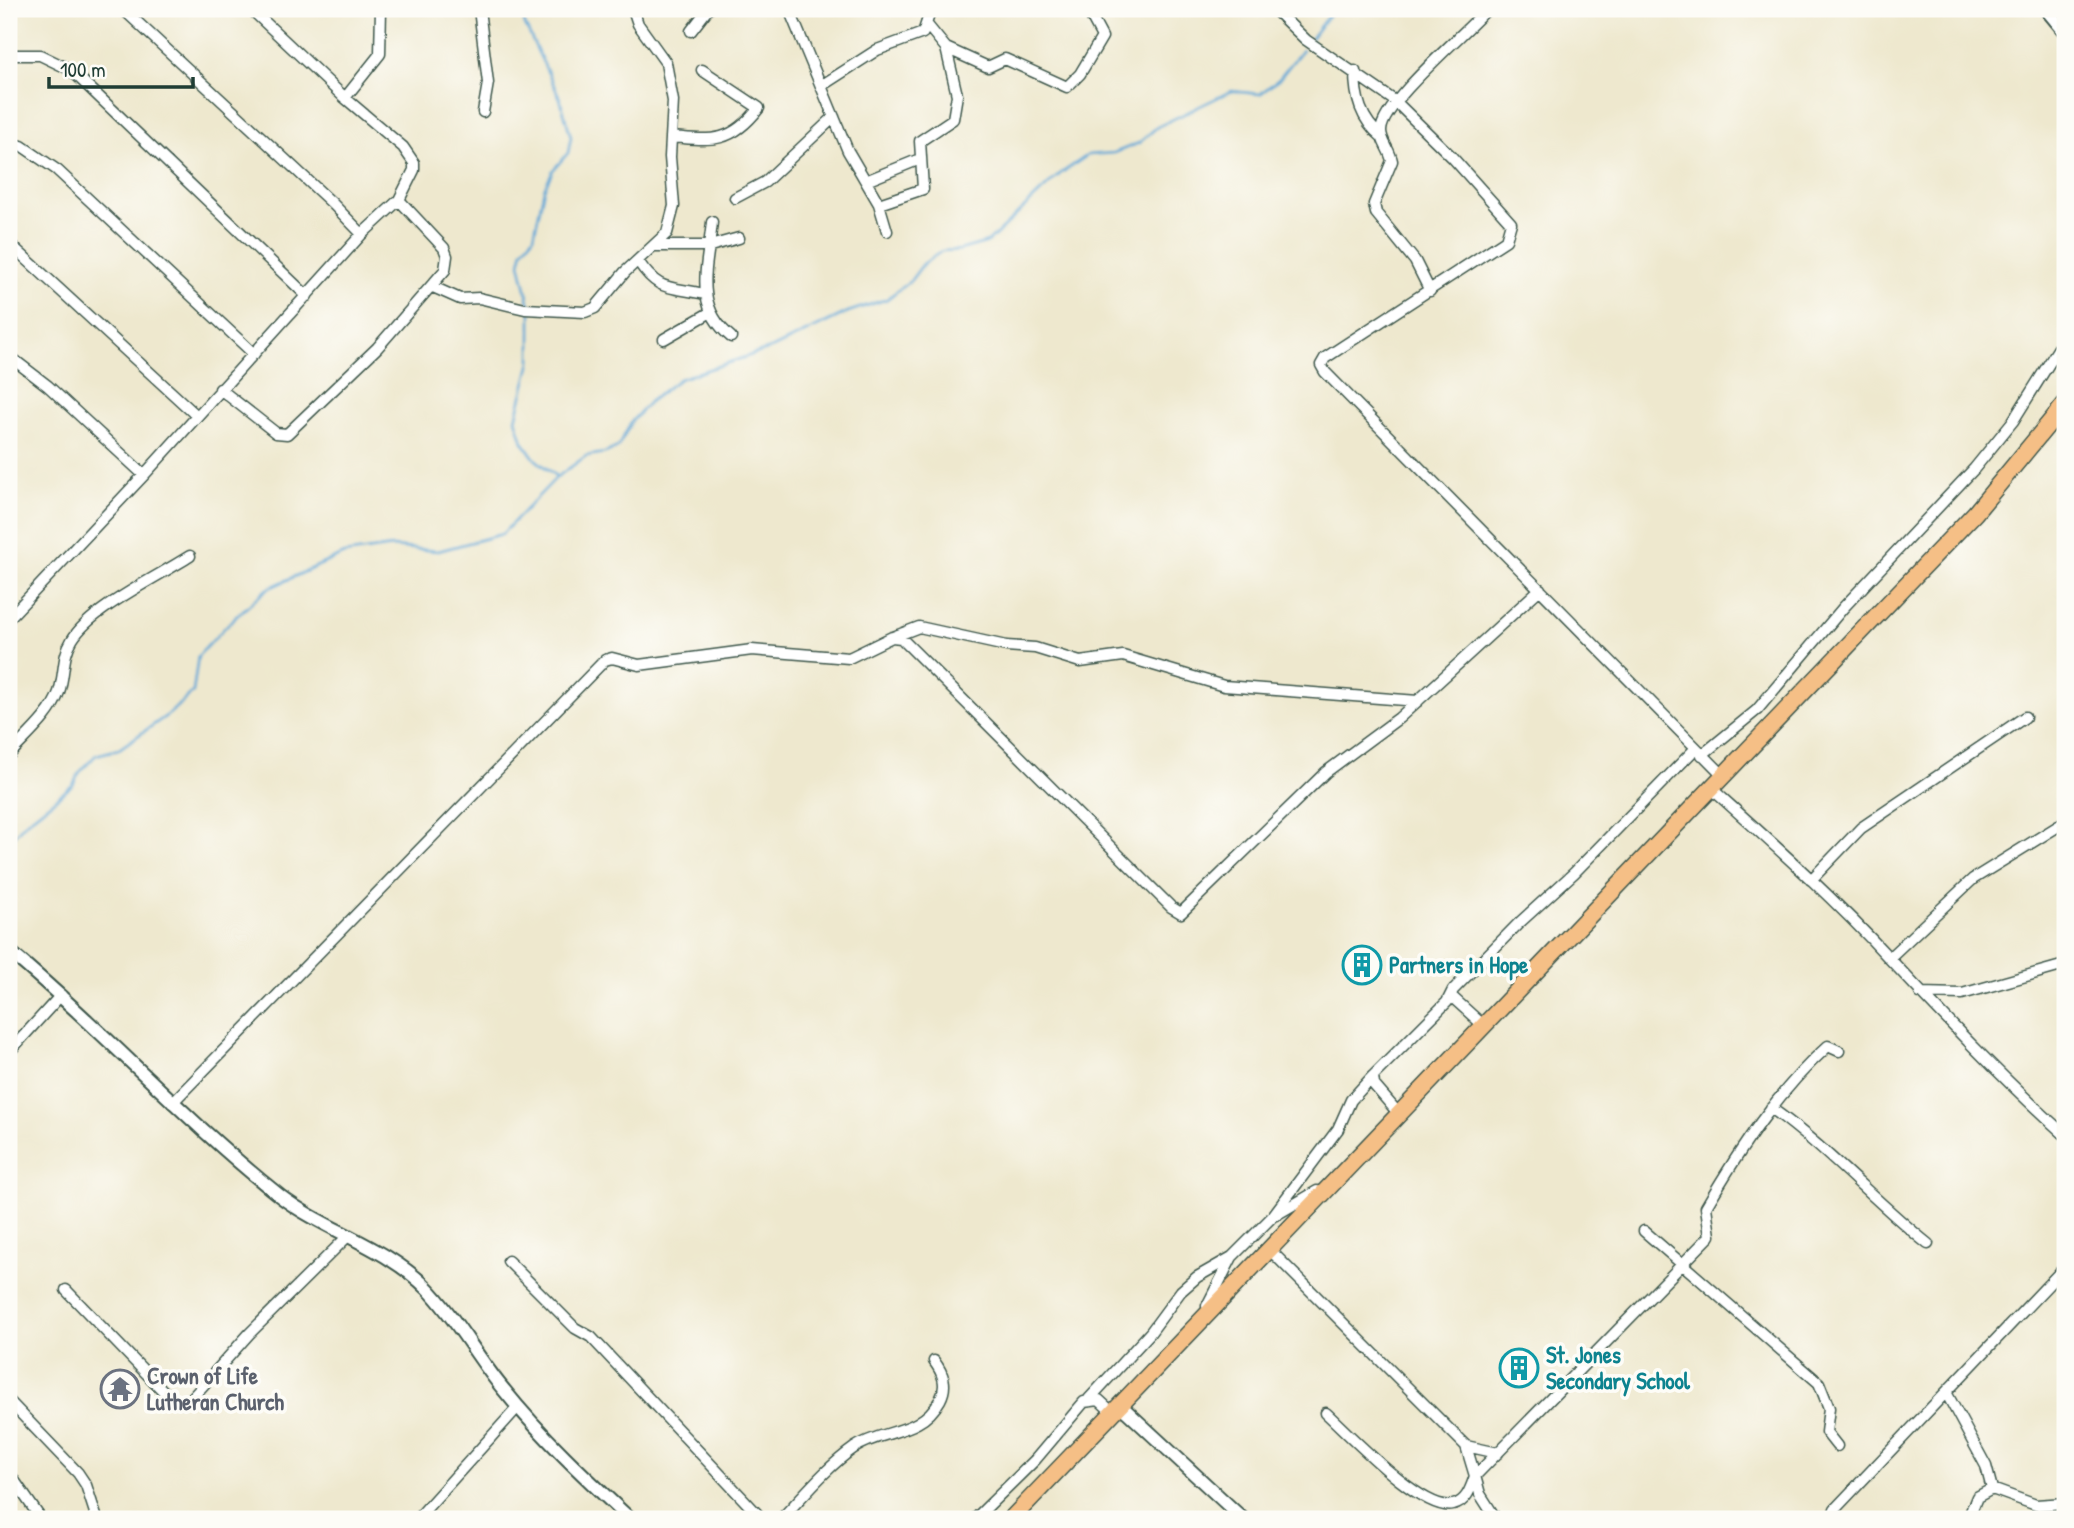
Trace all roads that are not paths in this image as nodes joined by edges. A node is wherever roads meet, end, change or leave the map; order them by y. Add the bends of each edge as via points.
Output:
1 (123, 9) edge
2 (251, 9) edge
3 (381, 9) edge
4 (479, 9) edge
5 (632, 9) edge
6 (708, 9) edge
7 (789, 9) edge
8 (931, 9) edge
9 (1087, 9) edge
10 (1274, 9) edge
11 (1487, 9) edge
12 (2046, 9) edge
13 (928, 26) junction
14 (691, 31) dead end
15 (2065, 32) edge
16 (946, 48) junction
17 (9, 55) edge
18 (702, 70) dead end
19 (1356, 71) junction
20 (821, 86) junction
21 (345, 98) junction
22 (1395, 101) junction
23 (483, 112) dead end
24 (834, 117) junction
25 (671, 136) junction
26 (1382, 137) junction
27 (9, 143) edge
28 (920, 159) junction
29 (866, 181) junction
30 (735, 198) dead end
31 (399, 200) junction
32 (879, 204) junction
33 (712, 222) dead end
34 (887, 231) dead end
35 (362, 234) junction
36 (739, 238) dead end
37 (9, 243) edge
38 (654, 246) junction
39 (710, 246) junction
40 (638, 261) junction
41 (433, 287) junction
42 (1430, 291) junction
43 (704, 294) junction
44 (307, 296) junction
45 (711, 312) junction
46 (731, 337) dead end
47 (2065, 338) edge
48 (664, 339) dead end
49 (254, 354) junction
50 (9, 356) edge
51 (220, 389) junction
52 (2063, 414) edge
53 (197, 415) junction
54 (144, 475) junction
55 (190, 556) dead end
56 (1540, 589) junction
57 (9, 618) edge
58 (892, 637) junction
59 (1419, 701) junction
60 (2025, 717) dead end
61 (1698, 752) junction
62 (9, 755) edge
63 (1724, 776) junction
64 (1712, 789) junction
65 (2065, 822) edge
66 (1811, 880) junction
67 (9, 951) edge
68 (1889, 958) junction
69 (2065, 965) edge
70 (1919, 992) junction
71 (61, 995) junction
72 (1451, 996) junction
73 (1484, 1026) junction
74 (1839, 1051) dead end
75 (9, 1052) edge
76 (1373, 1076) junction
77 (172, 1103) junction
78 (1771, 1108) junction
79 (1399, 1114) junction
80 (2065, 1135) edge
81 (1337, 1178) junction
82 (1272, 1217) junction
83 (1643, 1231) dead end
84 (347, 1237) junction
85 (1928, 1244) dead end
86 (1269, 1249) junction
87 (1232, 1257) junction
88 (508, 1261) dead end
89 (1681, 1267) junction
90 (2065, 1268) edge
91 (66, 1290) dead end
92 (1192, 1330) junction
93 (934, 1361) dead end
94 (1947, 1394) junction
95 (1089, 1399) junction
96 (9, 1401) edge
97 (518, 1407) junction
98 (1117, 1409) junction
99 (1326, 1412) dead end
100 (1466, 1446) junction
101 (1838, 1446) dead end
102 (1498, 1452) junction
103 (9, 1473) edge
104 (1475, 1476) junction
105 (1992, 1489) junction
106 (2065, 1503) edge
107 (41, 1519) edge
108 (97, 1519) edge
109 (417, 1519) edge
110 (630, 1519) edge
111 (762, 1519) edge
112 (781, 1519) edge
113 (975, 1519) edge
114 (1011, 1519) edge
115 (1243, 1519) edge
116 (1496, 1519) edge
117 (1832, 1519) edge
118 (1968, 1519) edge

1 - 35 street
2 - 21 street
3 - 21 street via 380,54
4 - 23 street via 488,83
5 - 25 street via 666,62 673,101
6 - 14 street
7 - 20 street
8 - 13 street
9 - 16 street via 1102,37 1067,87 1005,59 988,67
10 - 19 street via 1306,40
11 - 22 street
12 - 15 street
13 - 16 street
13 - 20 street via 916,36 866,56
16 - 28 street via 957,107 953,119 920,142
17 - 44 street via 40,55 71,70
18 - 25 street via 758,108 747,124 727,136 705,140
19 - 22 street
19 - 26 street via 1361,112
20 - 24 street
21 - 31 street via 410,155 414,170
22 - 26 street via 1381,127
22 - 42 street via 1511,223 1506,240
24 - 29 street
24 - 30 street via 765,182
25 - 38 street via 673,216 667,233
26 - 42 street via 1392,161 1374,204 1376,213 1415,261
27 - 49 street via 22,146 57,170
28 - 29 street
28 - 32 street via 923,189
29 - 32 street
31 - 35 street
31 - 41 street via 447,256 445,270
32 - 34 street
33 - 39 street
35 - 44 street
36 - 39 street
37 - 53 street
38 - 39 street
38 - 40 street
39 - 43 street
40 - 41 street via 585,313 460,299
40 - 43 street via 646,275 663,288
41 - 51 street via 287,435 276,433
42 - 56 street via 1325,358 1321,365
43 - 45 street
44 - 49 street
45 - 46 street
45 - 48 street
47 - 61 street via 2014,421 1974,469 1843,608 1757,710
49 - 51 street
50 - 54 street
51 - 53 street
52 - 63 highway
53 - 54 street
54 - 57 street
55 - 62 street via 131,589 73,637 52,706
56 - 59 street
56 - 61 street
58 - 59 street via 919,627 1035,648 1080,663 1123,656 1224,686
58 - 59 street via 901,638 1181,913 1326,772
58 - 77 street via 849,659 752,650 639,665 605,660
60 - 66 street via 1872,820
61 - 63 street
61 - 72 street via 1480,961
63 - 64 highway
64 - 66 street
64 - 73 highway
65 - 68 street via 1973,879
66 - 68 street
67 - 71 street
68 - 70 street
69 - 70 street via 1962,994
70 - 80 street
71 - 75 street
71 - 77 street
72 - 73 street
72 - 76 street
73 - 79 highway
74 - 78 street via 1828,1046 1797,1073
76 - 79 street via 1374,1085
76 - 82 street via 1351,1100 1338,1129
77 - 84 street via 280,1196
78 - 85 street
78 - 89 street via 1706,1207 1710,1236
79 - 81 highway
81 - 82 street
81 - 86 highway
82 - 87 street
83 - 89 street
84 - 91 street via 183,1403 172,1400
84 - 97 street via 393,1262 427,1288
86 - 92 highway
86 - 100 street
87 - 92 street
87 - 95 street via 1181,1291 1150,1333
88 - 111 street via 575,1328 591,1337
89 - 101 street via 1819,1383 1829,1408 1826,1433
89 - 102 street
90 - 94 street
92 - 98 highway
93 - 112 street via 944,1374 943,1394 926,1419 857,1446
94 - 105 street via 1986,1466
94 - 117 street via 1835,1508
95 - 98 street
95 - 113 street
96 - 108 street via 78,1473
97 - 109 street
97 - 110 street
98 - 114 highway
98 - 115 street
99 - 104 street via 1376,1460 1434,1503 1455,1505
100 - 102 street
100 - 104 street
102 - 104 street
103 - 107 street
104 - 116 street
105 - 106 street via 2036,1505
105 - 118 street via 1977,1497

